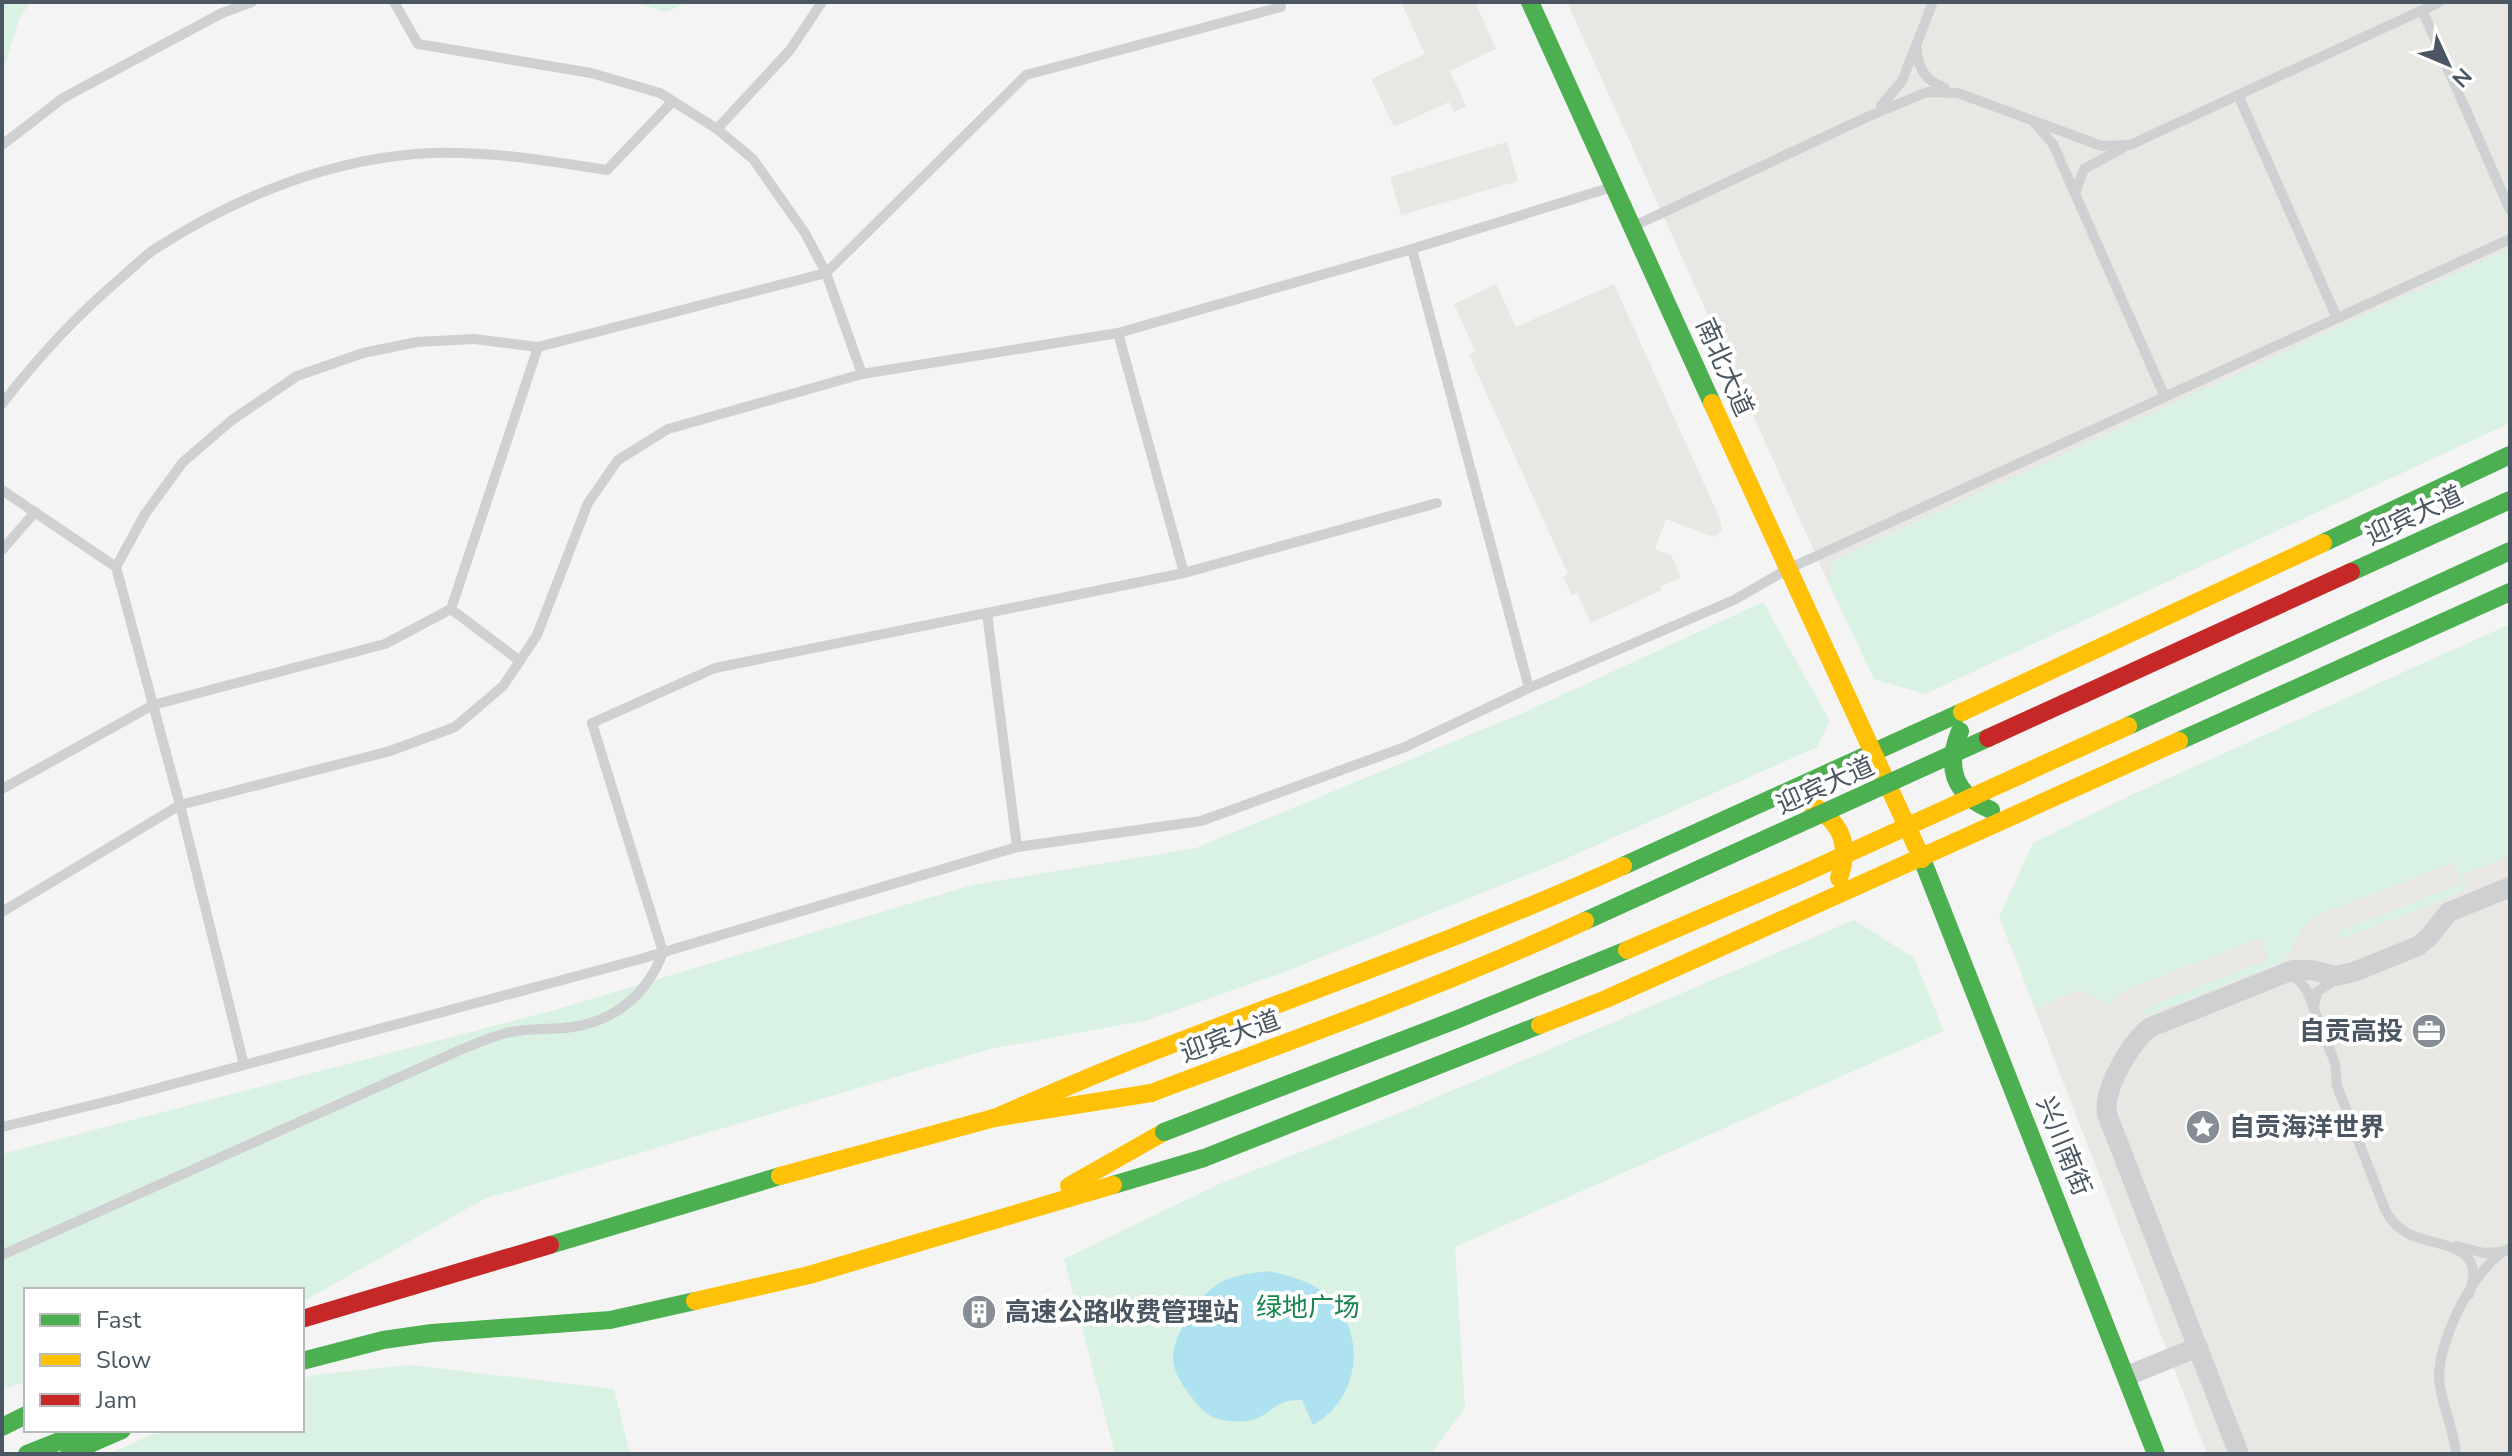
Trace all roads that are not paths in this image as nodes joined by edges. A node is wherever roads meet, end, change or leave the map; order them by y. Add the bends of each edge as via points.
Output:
1 (252, 2) edge
2 (394, 2) edge
3 (822, 2) edge
4 (1530, 2) edge
5 (1933, 2) edge
6 (2440, 2) edge
7 (1281, 7) dead end
8 (2422, 10) junction
9 (1917, 44) junction
10 (1958, 93) junction
11 (2238, 95) junction
12 (673, 101) junction
13 (1867, 117) junction
14 (2030, 119) junction
15 (717, 129) junction
16 (2, 145) edge
17 (2130, 145) junction
18 (1614, 186) junction
19 (2075, 194) junction
20 (2510, 210) edge
21 (1632, 226) junction
22 (2510, 239) edge
23 (1412, 249) junction
24 (826, 273) junction
25 (2337, 318) junction
26 (1118, 333) junction
27 (538, 347) junction
28 (862, 374) junction
29 (2165, 397) junction
30 (2, 404) edge
31 (2510, 455) edge
32 (2, 490) edge
33 (2510, 500) edge
34 (1437, 503) dead end
35 (35, 512) junction
36 (2, 550) edge
37 (2510, 551) edge
38 (116, 567) junction
39 (1788, 569) junction
40 (1184, 573) junction
41 (2510, 592) edge
42 (451, 609) junction
43 (987, 613) junction
44 (520, 661) junction
45 (1529, 688) junction
46 (1991, 697) junction
47 (153, 705) junction
48 (1872, 754) junction
49 (2, 789) edge
50 (1762, 803) junction
51 (180, 805) junction
52 (2032, 808) junction
53 (1017, 847) junction
54 (1922, 858) junction
55 (2510, 887) edge
56 (1811, 908) junction
57 (2, 912) edge
58 (663, 952) junction
59 (2350, 973) junction
60 (2285, 974) junction
61 (2314, 1009) junction
62 (244, 1065) junction
63 (994, 1118) junction
64 (2, 1127) edge
65 (1022, 1212) junction
66 (2451, 1245) junction
67 (2508, 1249) edge
68 (2, 1255) edge
69 (2469, 1294) junction
70 (304, 1318) edge
71 (2198, 1347) junction
72 (304, 1360) edge
73 (2127, 1376) junction
74 (24, 1402) edge
75 (2, 1408) edge
76 (24, 1416) edge
77 (2, 1427) edge
78 (83, 1432) edge
79 (118, 1432) edge
80 (27, 1454) edge
81 (68, 1454) edge
82 (2156, 1454) edge
83 (2239, 1454) edge
84 (2456, 1454) edge

1 - 16 lane via 63,98
2 - 12 lane via 418,44 591,73
3 - 15 lane via 790,50
4 - 18 main road, 南北大道
5 - 9 lane
6 - 8 lane
7 - 24 lane via 1026,75
8 - 11 lane
8 - 20 lane
9 - 10 lane via 1922,72
9 - 13 lane via 1902,81
10 - 13 lane via 1927,92
10 - 14 lane
11 - 17 lane
11 - 25 lane
12 - 15 lane
12 - 30 lane via 607,170 522,157 432,153 341,165 244,199 154,250 85,308
13 - 21 lane
14 - 17 lane via 2102,146
14 - 19 lane via 2053,144
15 - 24 lane via 753,159
17 - 19 lane via 2084,169
18 - 21 main road, 南北大道
18 - 23 lane
19 - 29 lane
21 - 39 main road, 南北大道
22 - 25 lane
23 - 26 lane
23 - 45 lane
24 - 27 lane
24 - 28 lane
25 - 29 lane
26 - 28 lane
26 - 40 lane
27 - 38 lane via 474,339 417,342 363,353 297,376 232,420 183,462 145,514
27 - 42 lane
28 - 44 lane via 668,429 618,460 588,503 537,635
29 - 39 lane
31 - 46 main road
32 - 35 lane
33 - 63 main road, 迎宾大道, bridge via 1537,943 1151,1093
34 - 40 lane
35 - 36 lane
35 - 38 lane
37 - 65 main road, bridge via 1571,973 1164,1132
38 - 47 lane
39 - 45 lane via 1734,600
39 - 48 main road, 南北大道
40 - 43 lane
41 - 52 main road
42 - 44 lane
42 - 47 lane via 385,644
43 - 53 lane
43 - 58 lane via 715,668 592,723
44 - 51 lane via 503,686 455,727 390,751
45 - 53 lane via 1405,747 1201,821
46 - 48 main road
46 - 52 main road via 1953,744 1952,774 1959,789 1988,810
47 - 49 lane
47 - 51 lane
48 - 50 main road
48 - 54 main road, 兴川南街
50 - 56 main road via 1805,801 1822,809 1843,835 1845,864 1840,877
50 - 63 main road via 1560,894
51 - 57 lane
51 - 62 lane
52 - 54 main road
53 - 58 lane
54 - 56 main road
54 - 73 main road, 兴川南街
55 - 59 street via 2449,912 2418,946
56 - 65 main road via 1606,999 1204,1158
58 - 62 lane
58 - 68 lane via 642,992 608,1016 573,1027 508,1033 458,1051
59 - 60 street via 2335,976 2301,969
59 - 61 lane via 2321,987
60 - 61 lane via 2304,985
60 - 71 street via 2142,1033 2108,1093 2107,1114
61 - 66 lane via 2335,1063 2337,1086 2386,1212 2408,1234
62 - 64 lane
63 - 70 main road
65 - 72 main road via 809,1275 610,1320 432,1333
66 - 67 lane via 2489,1254
66 - 69 lane via 2464,1253 2472,1269
67 - 69 lane
69 - 84 lane via 2450,1324 2439,1374
71 - 73 street
71 - 83 street
73 - 82 main road, 兴川南街
74 - 75 main road
76 - 77 main road
78 - 80 main road
79 - 81 main road

